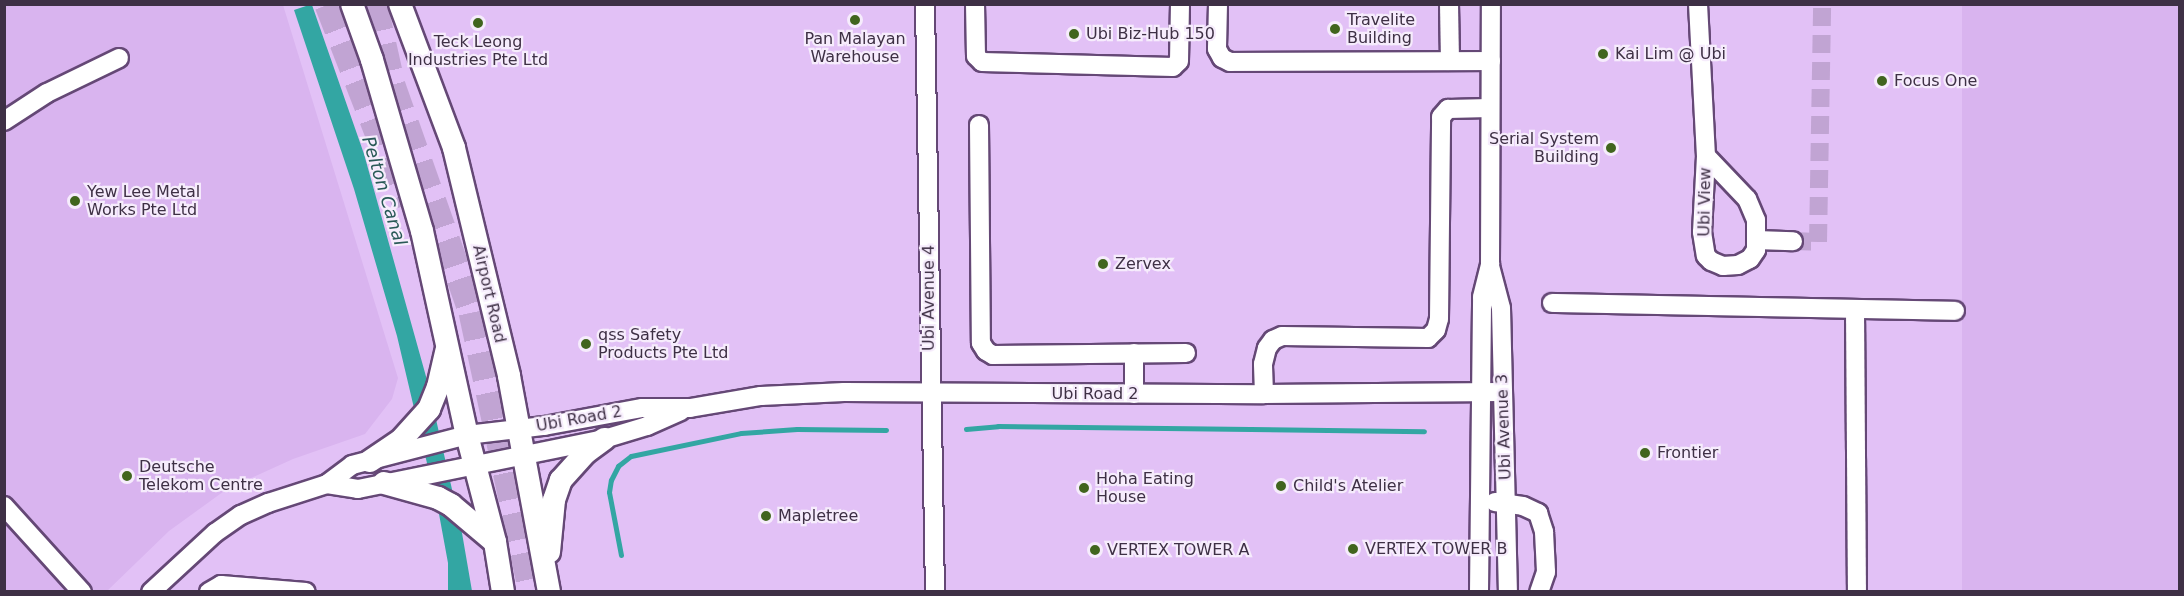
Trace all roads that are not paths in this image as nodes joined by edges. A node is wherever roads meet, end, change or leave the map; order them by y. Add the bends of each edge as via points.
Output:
1 (343, 4) edge
2 (352, 4) edge
3 (400, 4) edge
4 (925, 4) edge
5 (975, 4) edge
6 (1180, 4) edge
7 (1218, 4) edge
8 (1449, 4) edge
9 (1491, 4) edge
10 (1698, 4) edge
11 (119, 58) dead end
12 (372, 60) junction
13 (1450, 61) junction
14 (1491, 61) junction
15 (1490, 108) junction
16 (4, 121) edge
17 (979, 125) dead end
18 (1706, 156) junction
19 (1756, 240) junction
20 (1793, 241) tunnel mouth
21 (1490, 264) junction
22 (1552, 303) dead end
23 (1855, 309) junction
24 (1955, 310) dead end
25 (447, 342) junction
26 (1134, 353) junction
27 (1186, 353) dead end
28 (931, 391) junction
29 (1502, 392) junction
30 (1481, 393) junction
31 (1134, 394) junction
32 (1264, 394) junction
33 (690, 408) junction
34 (519, 429) junction
35 (467, 435) junction
36 (604, 439) junction
37 (524, 454) junction
38 (370, 461) junction
39 (475, 464) junction
40 (384, 483) junction
41 (327, 484) junction
42 (1482, 502) junction
43 (1507, 502) junction
44 (4, 506) edge
45 (495, 542) junction
46 (547, 584) edge
47 (82, 591) edge
48 (151, 591) edge
49 (209, 591) edge
50 (306, 591) edge
51 (503, 591) edge
52 (935, 591) edge
53 (1479, 591) edge
54 (1508, 591) edge
55 (1539, 591) edge
56 (1857, 591) edge

1 - 12 main road
2 - 12 main road
3 - 34 main road, Airport Road via 454,148
4 - 28 street, Ubi Avenue 4
5 - 6 street via 976,56 982,62 1173,67 1179,61
7 - 13 street via 1217,49 1230,62
8 - 13 street
9 - 14 street, Ubi Avenue 3
10 - 18 street, Ubi View
11 - 16 street via 47,93
12 - 25 main road via 422,231
13 - 14 street
14 - 15 street, Ubi Avenue 3
15 - 21 street, Ubi Avenue 3
15 - 32 street via 1448,109 1441,117 1436,330 1428,338 1282,336 1267,348
17 - 26 street via 981,343 993,354
18 - 19 street, Ubi View via 1748,199 1756,220
18 - 19 street, Ubi View via 1702,232 1706,256 1723,266 1738,265 1750,259 1756,250
19 - 20 street
21 - 29 street, Ubi Avenue 3 via 1501,308
21 - 30 street, Ubi Avenue 3 via 1482,297
22 - 23 street
23 - 24 street
23 - 56 street
25 - 35 main road
25 - 38 main road via 429,409 401,440
26 - 27 street
26 - 31 street
28 - 31 street, Ubi Road 2
28 - 33 street, Ubi Road 2 via 761,396
28 - 52 street, Ubi Avenue 4
29 - 30 street, Ubi Road 2
29 - 43 street, Ubi Avenue 3
30 - 32 street, Ubi Road 2
30 - 42 street, Ubi Avenue 3
31 - 32 street, Ubi Road 2
33 - 34 street, Ubi Road 2 via 642,408
33 - 36 street, Ubi Road 2
34 - 35 street, Ubi Road 2
34 - 37 main road, Airport Road
35 - 38 street, Ubi Road 2
35 - 39 main road
36 - 37 street, Ubi Road 2
36 - 46 main road via 561,480 554,500
37 - 39 street, Ubi Road 2
37 - 46 main road, Airport Road
38 - 41 street, Ubi Road 2 via 352,465
39 - 40 street, Ubi Road 2
39 - 45 main road
40 - 41 street, Ubi Road 2 via 358,489
40 - 45 main road via 438,498
41 - 48 street via 241,515
42 - 43 street
42 - 53 street, Ubi Avenue 3
43 - 54 street, Ubi Avenue 3
43 - 55 street via 1538,513 1544,532 1546,572
44 - 47 street
45 - 51 main road
49 - 50 street via 221,585

